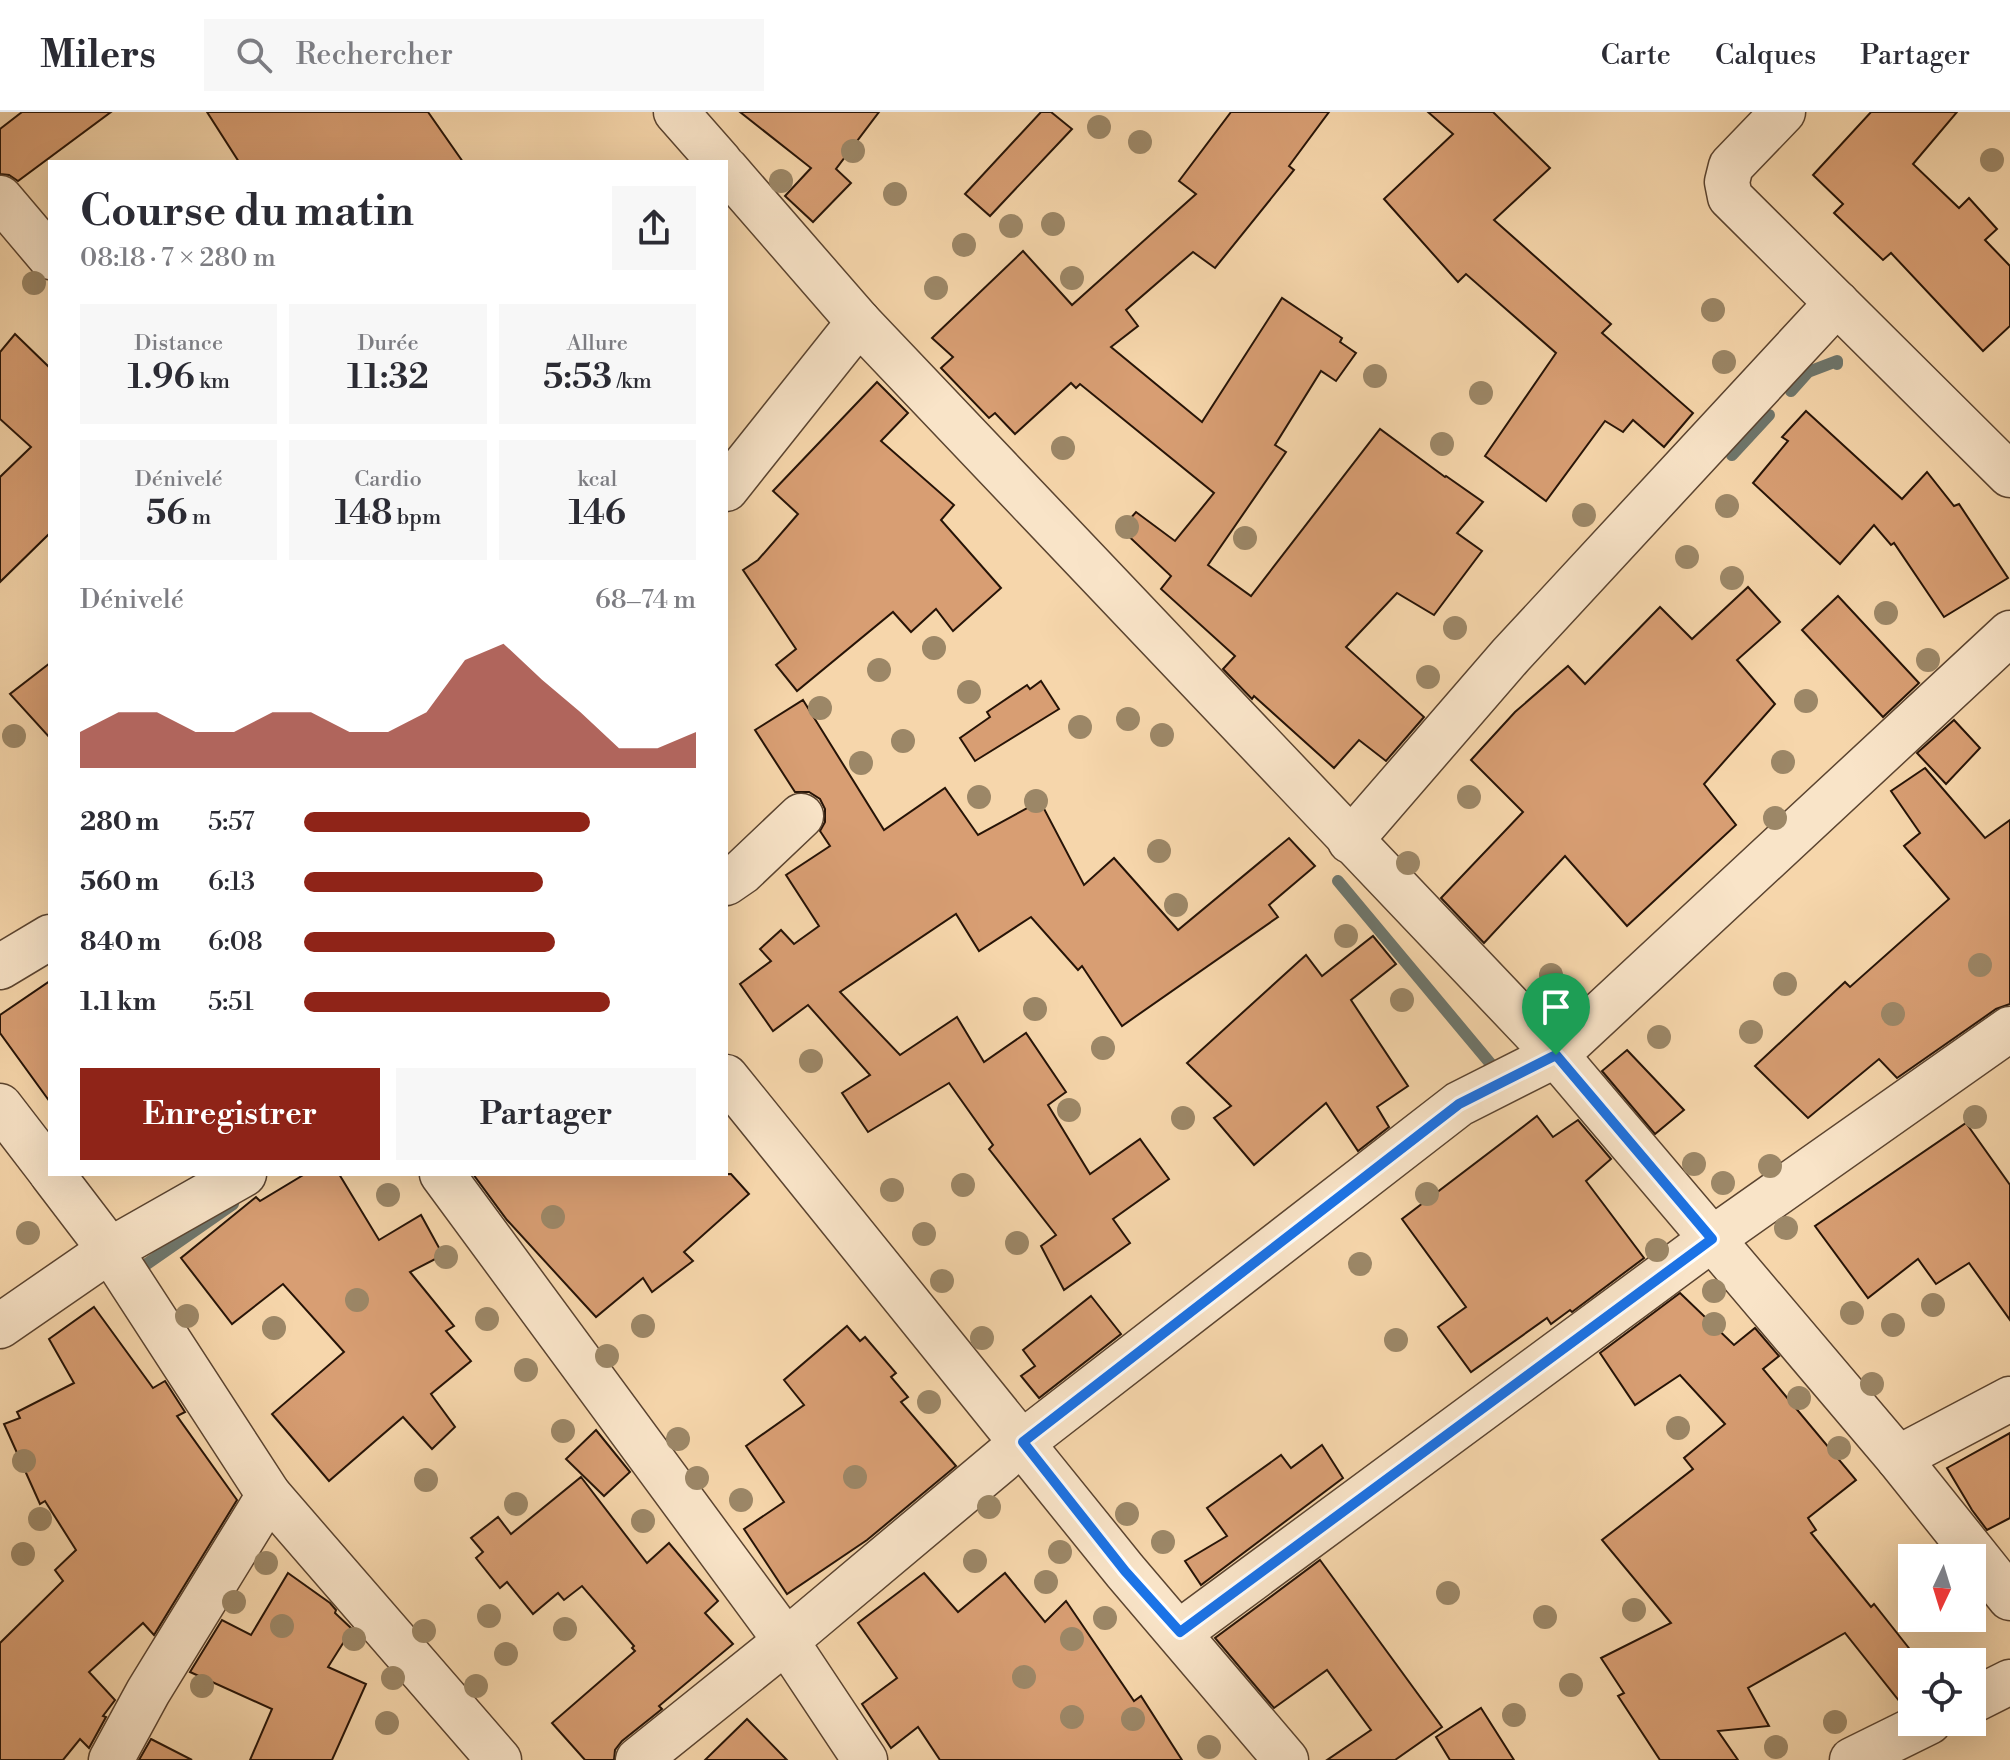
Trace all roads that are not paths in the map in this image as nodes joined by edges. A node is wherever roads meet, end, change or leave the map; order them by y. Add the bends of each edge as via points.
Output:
1 (676, 112) edge
2 (1783, 112) edge
3 (718, 160) edge
4 (728, 171) edge
5 (0, 198) edge
6 (48, 255) edge
7 (1837, 303) junction
8 (859, 322) junction
9 (2010, 475) edge
10 (728, 486) edge
11 (2010, 633) edge
12 (801, 816) dead end
13 (1350, 841) junction
14 (728, 882) edge
15 (48, 938) edge
16 (0, 967) edge
17 (2010, 1029) edge
18 (1556, 1055) junction
19 (728, 1079) edge
20 (0, 1106) edge
21 (48, 1168) edge
22 (54, 1176) edge
23 (240, 1176) edge
24 (443, 1176) edge
25 (1712, 1239) junction
26 (110, 1250) junction
27 (0, 1326) edge
28 (2010, 1399) edge
29 (1023, 1442) junction
30 (1898, 1458) junction
31 (269, 1495) junction
32 (2010, 1598) edge
33 (1180, 1632) junction
34 (786, 1641) junction
35 (2010, 1682) edge
36 (1986, 1694) edge
37 (1901, 1736) edge
38 (111, 1760) edge
39 (499, 1760) edge
40 (638, 1760) edge
41 (865, 1760) edge
42 (1286, 1760) edge
43 (1852, 1760) edge

1 - 3 street
2 - 7 street via 1731,166 1730,197
4 - 8 street
5 - 6 street
7 - 9 street
7 - 13 street via 1511,655
8 - 10 street
8 - 13 street
11 - 18 street
12 - 14 street
13 - 18 street
15 - 16 street
17 - 25 street
18 - 25 street
18 - 29 street via 1459,1104
19 - 29 street
20 - 21 street
22 - 26 street
23 - 26 street
24 - 34 street
25 - 30 street
25 - 33 street
26 - 27 street
26 - 31 street
28 - 30 street
29 - 33 street
29 - 34 street
30 - 32 street
31 - 38 street
31 - 39 street
33 - 42 street
34 - 40 street
34 - 41 street
35 - 36 street
37 - 43 street

